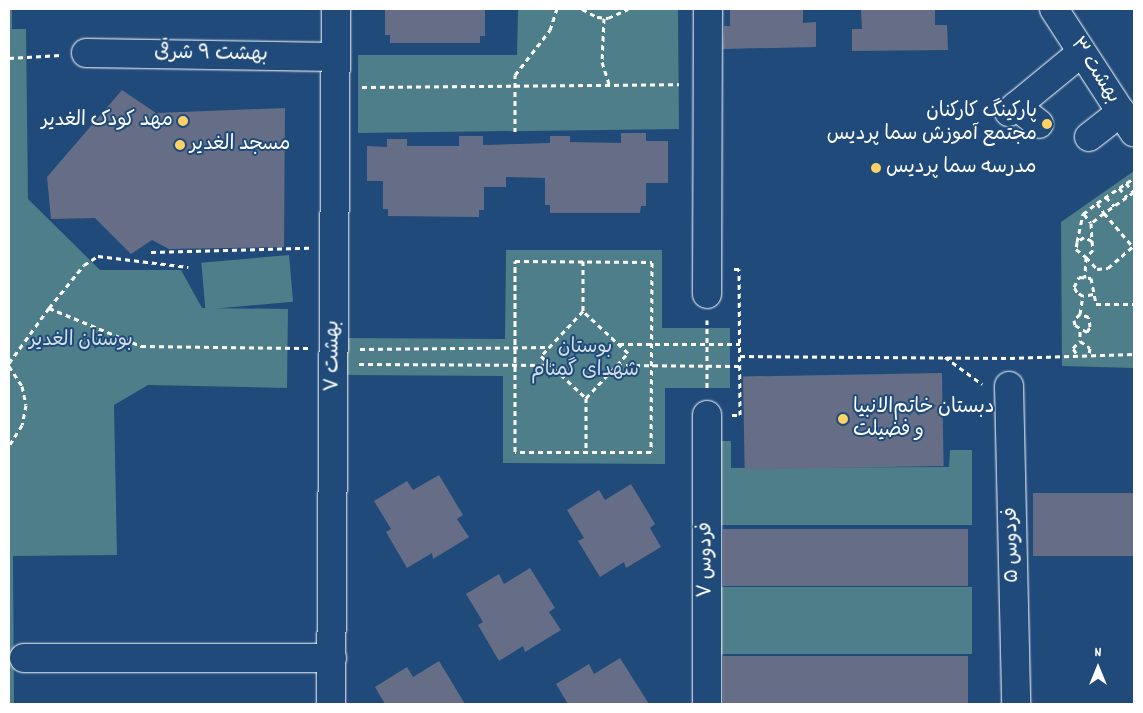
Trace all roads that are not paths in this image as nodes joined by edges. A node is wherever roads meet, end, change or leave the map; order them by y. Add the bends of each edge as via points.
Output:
1 (336, 9) edge
2 (708, 9) edge
3 (1054, 9) edge
4 (1082, 52) junction
5 (86, 53) road end
6 (336, 57) junction
7 (1128, 122) edge
8 (1039, 124) dead end
9 (1089, 137) dead end
10 (708, 282) road end
11 (1009, 386) road end
12 (707, 416) road end
13 (24, 658) dead end
14 (332, 658) junction
15 (331, 704) edge
16 (707, 704) edge
17 (1016, 704) edge

1 - 6 street, بهشت ۷
2 - 10 street
3 - 4 street, بهشت ۳
4 - 7 street, بهشت ۳
4 - 8 street via 1012,109
5 - 6 street, بهشت ۹ شرقی
6 - 14 street, بهشت ۷
7 - 9 street
11 - 17 street, فردوس ۵
12 - 16 street, فردوس ۷
13 - 14 street
14 - 15 street, بهشت ۷

